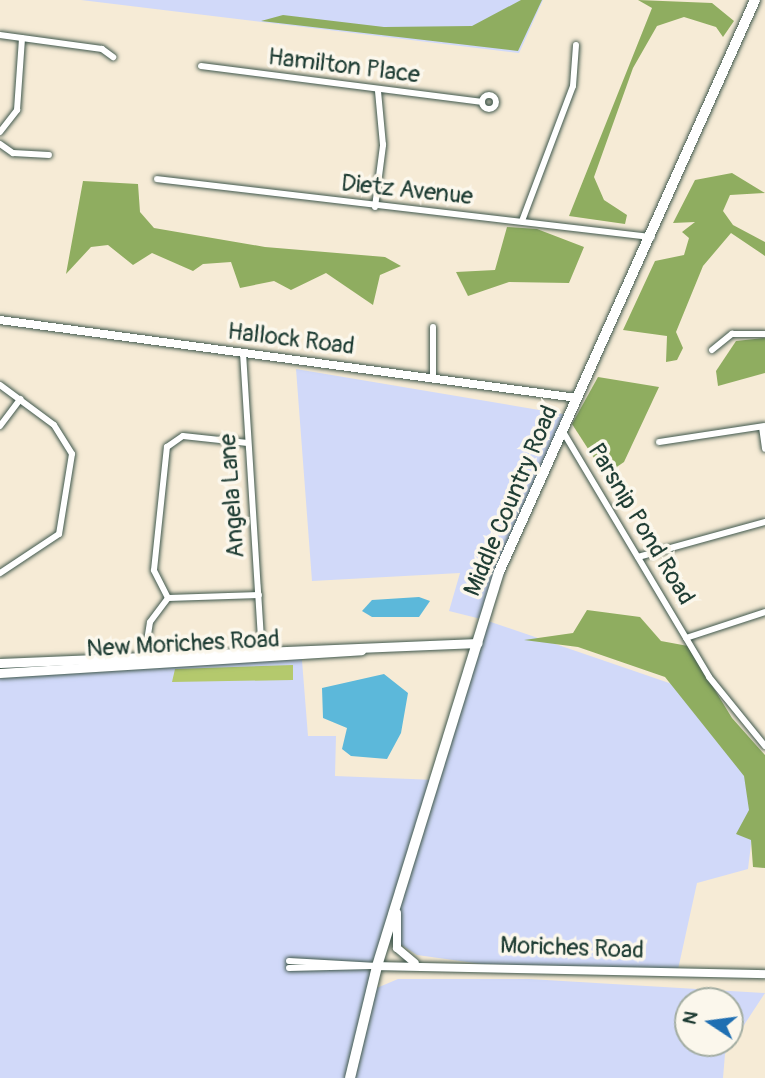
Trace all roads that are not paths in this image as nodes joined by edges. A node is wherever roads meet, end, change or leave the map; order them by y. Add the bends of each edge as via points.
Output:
1 (755, 0) edge
2 (0, 35) edge
3 (22, 38) junction
4 (576, 45) dead end
5 (113, 57) dead end
6 (201, 66) dead end
7 (377, 90) junction
8 (481, 102) dead end
9 (0, 132) edge
10 (0, 144) edge
11 (49, 155) dead end
12 (158, 179) dead end
13 (375, 207) junction
14 (522, 222) junction
15 (652, 237) junction
16 (0, 320) edge
17 (433, 327) dead end
18 (765, 334) edge
19 (712, 350) dead end
20 (243, 353) junction
21 (433, 375) junction
22 (0, 384) edge
23 (577, 398) junction
24 (20, 399) junction
25 (0, 426) edge
26 (763, 426) edge
27 (562, 430) junction
28 (659, 442) dead end
29 (248, 443) junction
30 (765, 449) edge
31 (765, 522) edge
32 (638, 558) junction
33 (0, 573) edge
34 (259, 595) junction
35 (168, 598) junction
36 (765, 612) edge
37 (261, 637) dead end
38 (686, 638) junction
39 (147, 641) dead end
40 (478, 643) junction
41 (368, 648) junction
42 (0, 663) edge
43 (0, 673) edge
44 (765, 747) edge
45 (397, 908) junction
46 (289, 965) dead end
47 (421, 965) junction
48 (375, 966) junction
49 (765, 974) edge
50 (350, 1078) edge

1 - 15 main road, Middle Country Road
2 - 3 street
3 - 5 street via 102,49
3 - 9 street via 17,110
4 - 14 street via 573,86
6 - 7 street, Hamilton Place
7 - 8 street, Hamilton Place
7 - 13 street via 383,145
10 - 11 street via 13,153
12 - 13 street, Dietz Avenue
13 - 14 street, Dietz Avenue
14 - 15 street, Dietz Avenue
15 - 23 main road, Middle Country Road
16 - 20 street, Hallock Road
17 - 21 street
18 - 19 street via 732,334
20 - 21 street, Hallock Road
20 - 29 street, Angela Lane
21 - 23 street, Hallock Road
22 - 24 street
23 - 27 main road, Middle Country Road
24 - 25 street
24 - 33 street via 66,437 71,480 60,534
26 - 28 street
26 - 30 street
27 - 32 street, Parsnip Pond Road
27 - 40 main road, Middle Country Road via 507,552
29 - 34 street, Angela Lane
29 - 35 street via 183,436 167,447 154,570
31 - 32 street
32 - 38 street, Parsnip Pond Road
34 - 35 street
34 - 37 street, Angela Lane
35 - 39 street via 150,622
36 - 38 street
38 - 44 street, Parsnip Pond Road via 709,677
40 - 41 main road, New Moriches Road
40 - 45 main road, Middle Country Road
41 - 42 main road, New Moriches Road
41 - 43 main road, New Moriches Road via 338,655
45 - 47 street via 397,948
45 - 48 main road, Middle Country Road
46 - 48 street
47 - 48 street, Moriches Road
47 - 49 street, Moriches Road
48 - 50 main road, Middle Country Road

